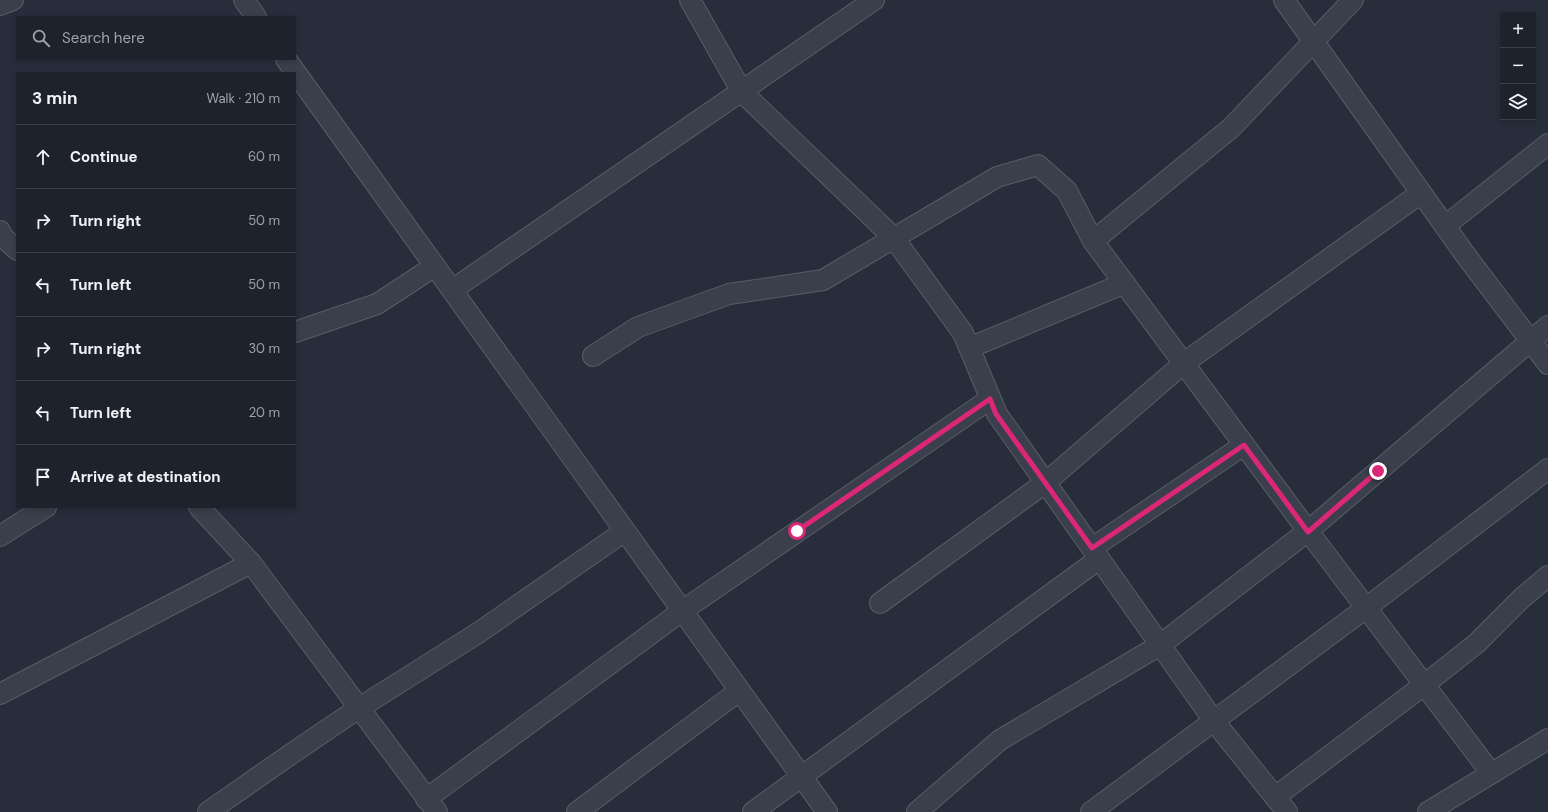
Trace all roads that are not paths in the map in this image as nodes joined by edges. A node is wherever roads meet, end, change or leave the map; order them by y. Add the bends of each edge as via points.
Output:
1 (13, 0) edge
2 (244, 0) edge
3 (690, 0) edge
4 (874, 0) edge
5 (1284, 0) edge
6 (1353, 0) edge
7 (0, 5) edge
8 (255, 16) edge
9 (1313, 41) junction
10 (286, 60) edge
11 (292, 72) edge
12 (299, 85) edge
13 (742, 92) junction
14 (1548, 144) edge
15 (1422, 193) junction
16 (1445, 226) junction
17 (0, 231) edge
18 (893, 237) junction
19 (1093, 240) junction
20 (16, 249) edge
21 (435, 266) junction
22 (1125, 283) junction
23 (452, 290) junction
24 (1548, 326) edge
25 (296, 332) edge
26 (1530, 341) junction
27 (969, 348) junction
28 (593, 356) dead end
29 (1184, 363) junction
30 (1548, 364) edge
31 (990, 399) junction
32 (1244, 445) junction
33 (1548, 469) edge
34 (1045, 483) junction
35 (44, 508) edge
36 (200, 508) edge
37 (625, 531) junction
38 (1308, 532) junction
39 (0, 536) edge
40 (1095, 554) junction
41 (251, 563) junction
42 (1548, 576) edge
43 (880, 603) dead end
44 (1366, 608) junction
45 (682, 611) junction
46 (1160, 645) junction
47 (1424, 685) junction
48 (739, 691) junction
49 (0, 694) edge
50 (359, 708) junction
51 (1214, 721) junction
52 (1548, 739) edge
53 (1491, 773) junction
54 (801, 777) junction
55 (427, 806) edge
56 (1283, 808) edge
57 (208, 812) edge
58 (577, 812) edge
59 (754, 812) edge
60 (827, 812) edge
61 (917, 812) edge
62 (1091, 812) edge
63 (1428, 812) edge

1 - 7 street
2 - 8 street
3 - 13 street
4 - 13 street
5 - 9 street
6 - 9 street
9 - 15 street
9 - 19 street via 1231,128
10 - 11 street
12 - 21 street
13 - 18 street
13 - 23 street
14 - 16 street
15 - 16 street
15 - 29 street
16 - 26 street
17 - 20 street
18 - 19 street via 997,177 1038,165 1067,191
18 - 27 street via 963,333
18 - 28 street via 823,280 729,294 638,327
19 - 22 street
21 - 23 street
21 - 25 street via 377,304
22 - 27 street
22 - 29 street
23 - 37 street
24 - 26 street
26 - 30 street
26 - 38 street
27 - 31 street
29 - 32 street
29 - 34 street
31 - 34 street via 996,414
31 - 45 street
32 - 38 street
32 - 40 street
33 - 44 street
34 - 40 street
34 - 43 street
35 - 39 street
36 - 41 street
37 - 45 street
37 - 50 street via 478,633
38 - 44 street
38 - 46 street
40 - 46 street
40 - 54 street
41 - 49 street
41 - 50 street
42 - 47 street via 1522,598 1477,644
44 - 47 street
44 - 51 street
45 - 48 street
45 - 55 street
46 - 51 street
46 - 61 street via 1000,740
47 - 53 street
47 - 56 street
48 - 54 street
48 - 58 street
50 - 55 street
50 - 57 street
51 - 56 street
51 - 62 street
52 - 53 street
53 - 63 street
54 - 59 street
54 - 60 street

